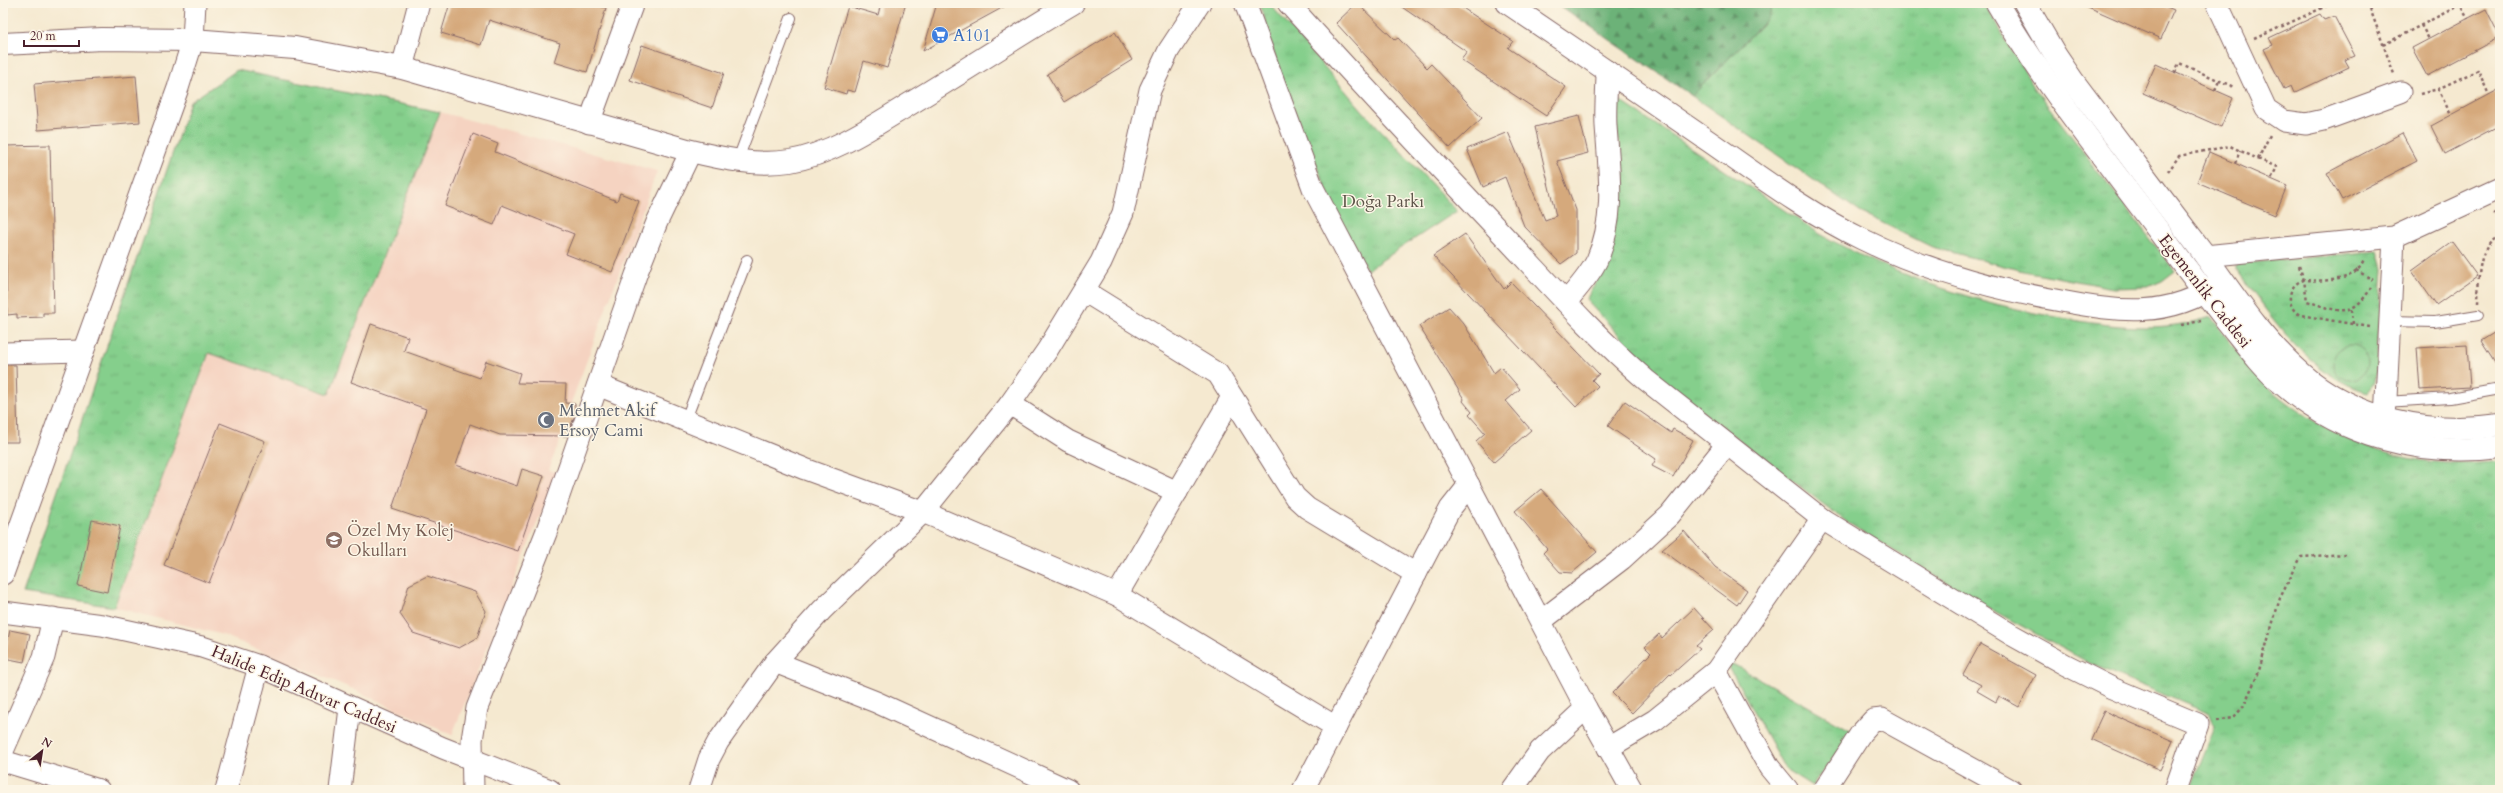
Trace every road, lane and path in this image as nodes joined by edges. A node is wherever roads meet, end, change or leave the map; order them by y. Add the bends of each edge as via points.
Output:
1 (195, 3) edge
2 (418, 3) edge
3 (632, 3) edge
4 (1073, 3) edge
5 (1200, 3) edge
6 (1245, 3) edge
7 (1288, 3) edge
8 (1507, 3) edge
9 (1997, 3) edge
10 (2025, 3) edge
11 (2217, 3) edge
12 (2333, 3) edge
13 (2368, 3) edge
14 (791, 18) dead end
15 (2468, 19) dead end
16 (2421, 25) junction
17 (2429, 39) dead end
18 (193, 40) junction
19 (3, 44) edge
20 (2383, 45) junction
21 (2237, 47) junction
22 (402, 68) junction
23 (1607, 71) junction
24 (2175, 73) dead end
25 (2219, 81) junction
26 (2438, 89) junction
27 (2215, 90) dead end
28 (2401, 92) junction
29 (2490, 94) dead end
30 (2262, 100) junction
31 (2451, 115) dead end
32 (2278, 119) junction
33 (589, 123) junction
34 (691, 151) junction
35 (2240, 151) junction
36 (2258, 159) junction
37 (736, 162) junction
38 (2235, 163) dead end
39 (2166, 175) dead end
40 (2271, 179) dead end
41 (2500, 188) edge
42 (2500, 236) edge
43 (2394, 237) junction
44 (2363, 240) junction
45 (2291, 247) junction
46 (2205, 256) junction
47 (747, 260) dead end
48 (2356, 270) junction
49 (2224, 280) junction
50 (2304, 280) junction
51 (1084, 291) junction
52 (2205, 293) junction
53 (1566, 302) junction
54 (2352, 309) junction
55 (2478, 315) joint
56 (2353, 325) junction
57 (2389, 326) junction
58 (82, 351) junction
59 (3, 353) edge
60 (598, 385) junction
61 (2500, 388) edge
62 (1232, 397) junction
63 (1010, 404) junction
64 (2385, 410) junction
65 (686, 419) junction
66 (2500, 425) edge
67 (1727, 444) junction
68 (2500, 447) edge
69 (1469, 485) junction
70 (1177, 492) junction
71 (923, 512) junction
72 (1822, 519) junction
73 (2345, 554) dead end
74 (3, 574) edge
75 (1416, 574) junction
76 (1117, 595) junction
77 (3, 612) edge
78 (53, 618) junction
79 (1541, 622) junction
80 (775, 662) junction
81 (259, 666) junction
82 (1716, 671) junction
83 (350, 708) junction
84 (1586, 708) junction
85 (2198, 724) junction
86 (1336, 727) junction
87 (1608, 748) junction
88 (3, 751) edge
89 (473, 760) junction
90 (3, 761) edge
91 (702, 781) edge
92 (99, 790) edge
93 (226, 790) edge
94 (340, 790) edge
95 (473, 790) edge
96 (550, 790) edge
97 (684, 790) edge
98 (1068, 790) edge
99 (1303, 790) edge
100 (1512, 790) edge
101 (1632, 790) edge
102 (1788, 790) edge
103 (1824, 790) edge
104 (2011, 790) edge
105 (2175, 790) edge

1 - 18 street
2 - 22 street
3 - 33 street
4 - 37 main road via 874,125 818,154 790,160
5 - 51 street via 1169,50 1150,90 1123,213 1101,262
6 - 69 street via 1312,188
7 - 53 street via 1355,78
8 - 23 street
9 - 52 main road, Egemenlik Caddesi via 2038,71
10 - 46 main road, Egemenlik Caddesi via 2073,82
11 - 21 street
12 - 21 path
13 - 20 path
14 - 37 lane
15 - 16 path via 2460,5
16 - 17 path
16 - 20 path
18 - 19 main road via 102,39
18 - 22 main road via 295,48
18 - 58 street via 178,88
20 - 28 path
21 - 30 street
22 - 33 main road
23 - 52 street via 1805,206 1862,239 1915,262 2023,295 2124,311 2161,308
23 - 53 street via 1606,125 1610,203 1606,230 1597,260
24 - 25 path via 2179,63
25 - 27 path
25 - 30 path
26 - 28 path via 2403,99
26 - 29 path via 2478,70
26 - 31 path
28 - 32 street via 2312,122 2293,123
30 - 32 street via 2266,109
32 - 36 path
33 - 34 main road
34 - 37 main road
34 - 60 street via 657,222
35 - 36 path
35 - 38 path
35 - 39 path via 2230,146 2180,156
36 - 40 path via 2277,167
41 - 43 street
42 - 55 path via 2493,240 2480,260
43 - 44 street
43 - 57 street
44 - 45 street
44 - 48 path via 2363,261
45 - 46 street
45 - 50 path
46 - 49 main road, Egemenlik Caddesi
47 - 65 lane
48 - 50 path via 2340,279
48 - 54 path via 2374,280 2363,301
49 - 52 street
49 - 64 main road, Egemenlik Caddesi via 2251,317 2299,372 2341,399
50 - 54 path via 2307,301 2336,311
50 - 56 path via 2296,283 2290,294 2295,312 2306,317
51 - 62 street via 1218,374
51 - 63 street
52 - 68 main road, Egemenlik Caddesi via 2264,366 2281,383 2312,406 2348,426 2383,441 2402,445 2458,450
53 - 67 street via 1626,363
54 - 56 path
55 - 57 lane
56 - 57 path
57 - 64 street
58 - 59 street
58 - 74 street
60 - 65 street
60 - 89 street via 546,533 477,708 472,740
61 - 64 lane
62 - 70 street
62 - 75 street via 1295,497 1307,508
63 - 70 street via 1068,441
63 - 71 street
64 - 66 main road, Egemenlik Caddesi via 2453,429
65 - 71 street via 806,469
67 - 72 street
67 - 79 street via 1670,514 1622,560
69 - 75 street via 1450,509
69 - 79 street
70 - 76 street
71 - 76 street
71 - 80 street via 822,610
72 - 82 street
72 - 85 street via 2066,665 2112,688
73 - 85 path via 2301,557 2280,598 2258,674 2243,707 2233,718
75 - 86 street
76 - 86 street
77 - 78 street, Halide Edip Adıvar Caddesi
78 - 81 street, Halide Edip Adıvar Caddesi via 108,626 187,643
78 - 88 street via 44,657
79 - 84 street
80 - 91 street via 718,742
80 - 98 street via 876,702
81 - 83 street, Halide Edip Adıvar Caddesi
81 - 93 street
82 - 87 street via 1656,720
82 - 102 street via 1769,767
83 - 89 street, Halide Edip Adıvar Caddesi
83 - 94 street
84 - 87 street
84 - 100 street via 1540,751
85 - 105 street
86 - 99 street
87 - 101 street
89 - 95 street
89 - 96 street, Halide Edip Adıvar Caddesi
90 - 92 street
91 - 97 street
103 - 104 street via 1861,733 1873,720 1882,719

